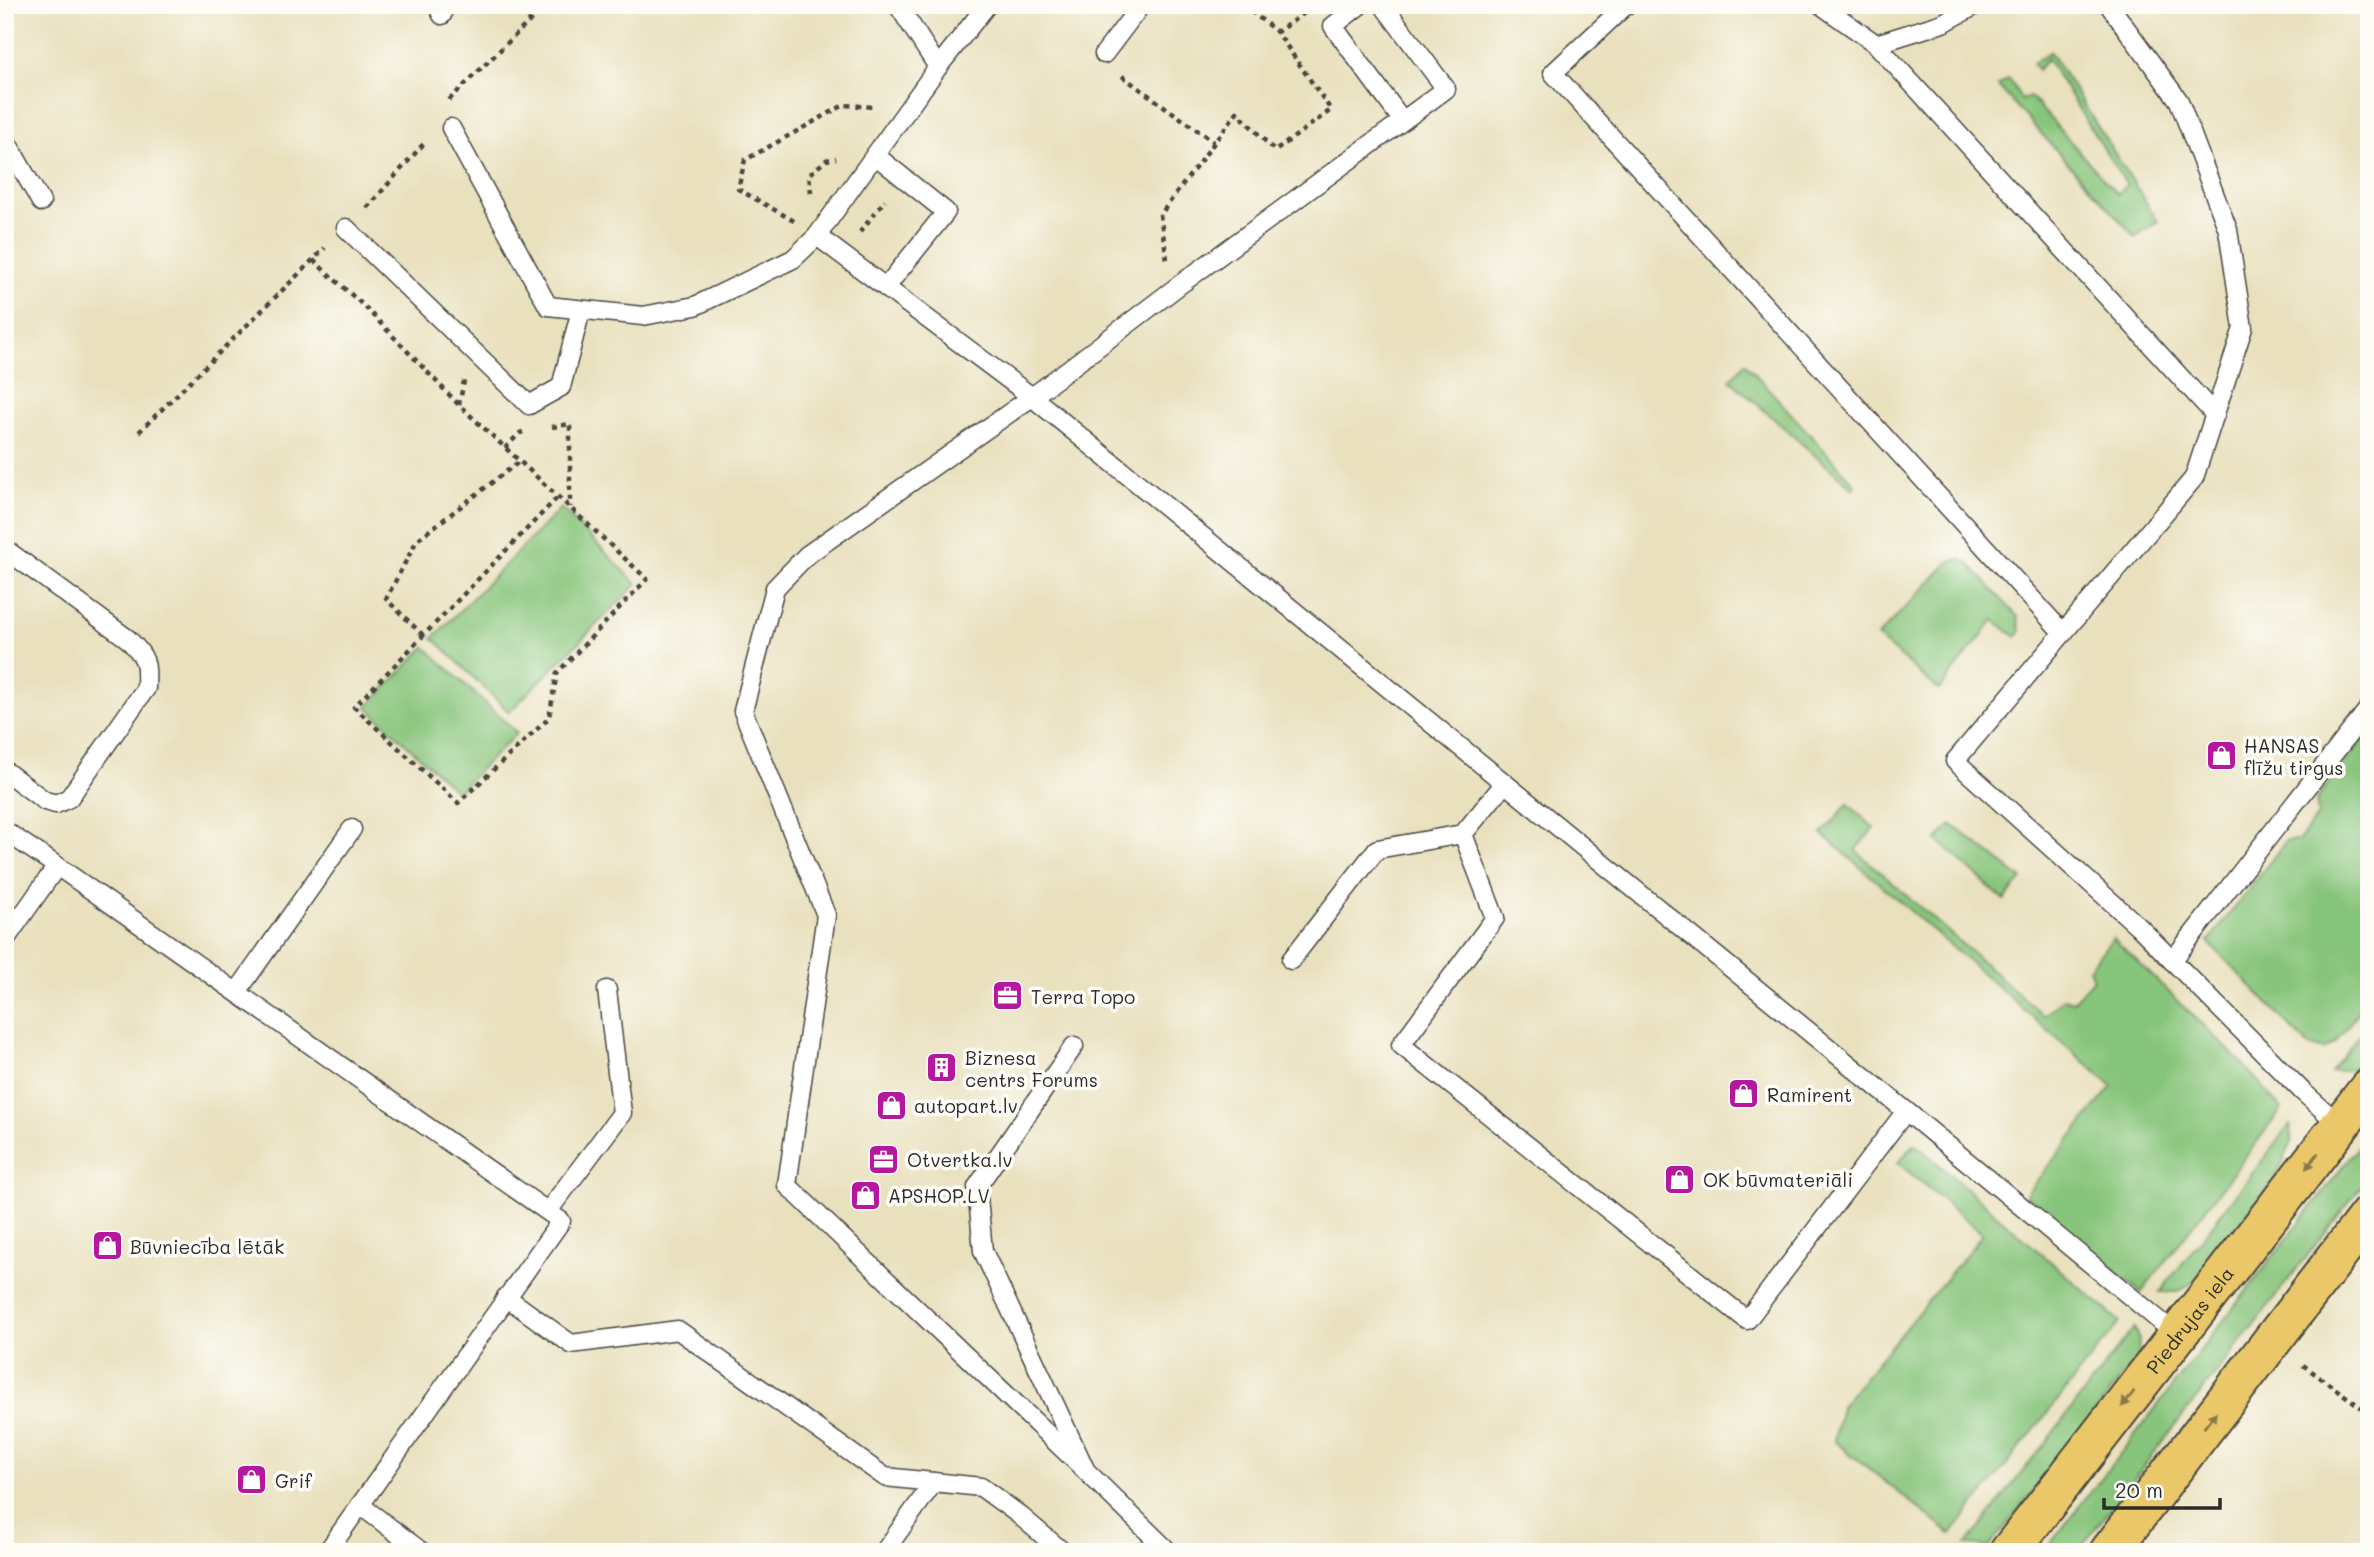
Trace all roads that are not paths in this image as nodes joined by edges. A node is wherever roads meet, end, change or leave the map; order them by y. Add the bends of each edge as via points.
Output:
1 (898, 5) edge
2 (988, 5) edge
3 (1140, 5) edge
4 (1360, 5) edge
5 (1383, 5) edge
6 (1626, 5) edge
7 (1821, 5) edge
8 (1976, 5) edge
9 (2109, 5) edge
10 (1876, 44) junction
11 (1104, 54) road end
12 (938, 66) junction
13 (1402, 120) junction
14 (451, 128) road end
15 (5, 139) edge
16 (875, 155) junction
17 (41, 202) dead end
18 (346, 228) road end
19 (817, 236) junction
20 (886, 287) junction
21 (581, 310) junction
22 (1032, 397) junction
23 (2215, 415) junction
24 (5, 549) edge
25 (2063, 633) junction
26 (2369, 708) edge
27 (5, 771) edge
28 (1504, 783) junction
29 (352, 829) dead end
30 (5, 831) edge
31 (1462, 834) junction
32 (57, 866) junction
33 (5, 940) edge
34 (1291, 960) dead end
35 (2172, 961) junction
36 (607, 990) dead end
37 (237, 992) junction
38 (1074, 1046) dead end
39 (2369, 1088) edge
40 (1906, 1111) junction
41 (2340, 1125) junction
42 (548, 1211) junction
43 (2369, 1215) edge
44 (506, 1297) junction
45 (2177, 1335) junction
46 (1086, 1471) junction
47 (934, 1482) junction
48 (360, 1505) junction
49 (327, 1552) edge
50 (422, 1552) edge
51 (884, 1552) edge
52 (1063, 1552) edge
53 (1169, 1552) edge
54 (2009, 1552) edge
55 (2109, 1552) edge

1 - 12 lane
2 - 12 lane
3 - 11 lane
4 - 13 lane via 1333,26
5 - 13 lane via 1446,89
6 - 25 lane via 1552,73
7 - 10 lane
8 - 10 lane via 1943,23
9 - 23 lane via 2179,101 2228,230 2243,328
10 - 23 lane
12 - 16 lane
13 - 22 lane
14 - 21 lane via 548,306
15 - 17 lane
16 - 19 lane
16 - 20 lane via 946,212
18 - 21 lane via 529,405 561,387
19 - 20 lane
19 - 21 lane via 793,259 695,306 643,316
20 - 22 lane
22 - 28 lane
22 - 46 lane via 807,555 775,587 743,711 827,915 787,1185
23 - 25 lane via 2194,478
24 - 27 lane via 128,639 145,656 146,688 69,798 56,804 45,801
25 - 35 lane via 1955,761
26 - 35 lane
28 - 31 lane
28 - 40 lane
29 - 37 lane
30 - 32 lane
31 - 34 lane via 1377,849
31 - 40 lane via 1495,918 1401,1045 1747,1320
32 - 33 lane
32 - 37 lane
35 - 41 lane
36 - 42 lane via 622,1113
37 - 42 lane
38 - 46 lane via 977,1187 983,1251
39 - 41 main road, Piedrujas iela
40 - 45 lane
41 -> 45 main road, Piedrujas iela
42 - 44 lane via 561,1221
55 -> 43 main road
44 - 47 lane via 572,1343 678,1331 886,1476
44 - 48 lane
45 -> 54 main road, Piedrujas iela
46 - 53 lane
47 - 51 lane
47 - 52 lane via 981,1487
48 - 49 lane
48 - 50 lane

